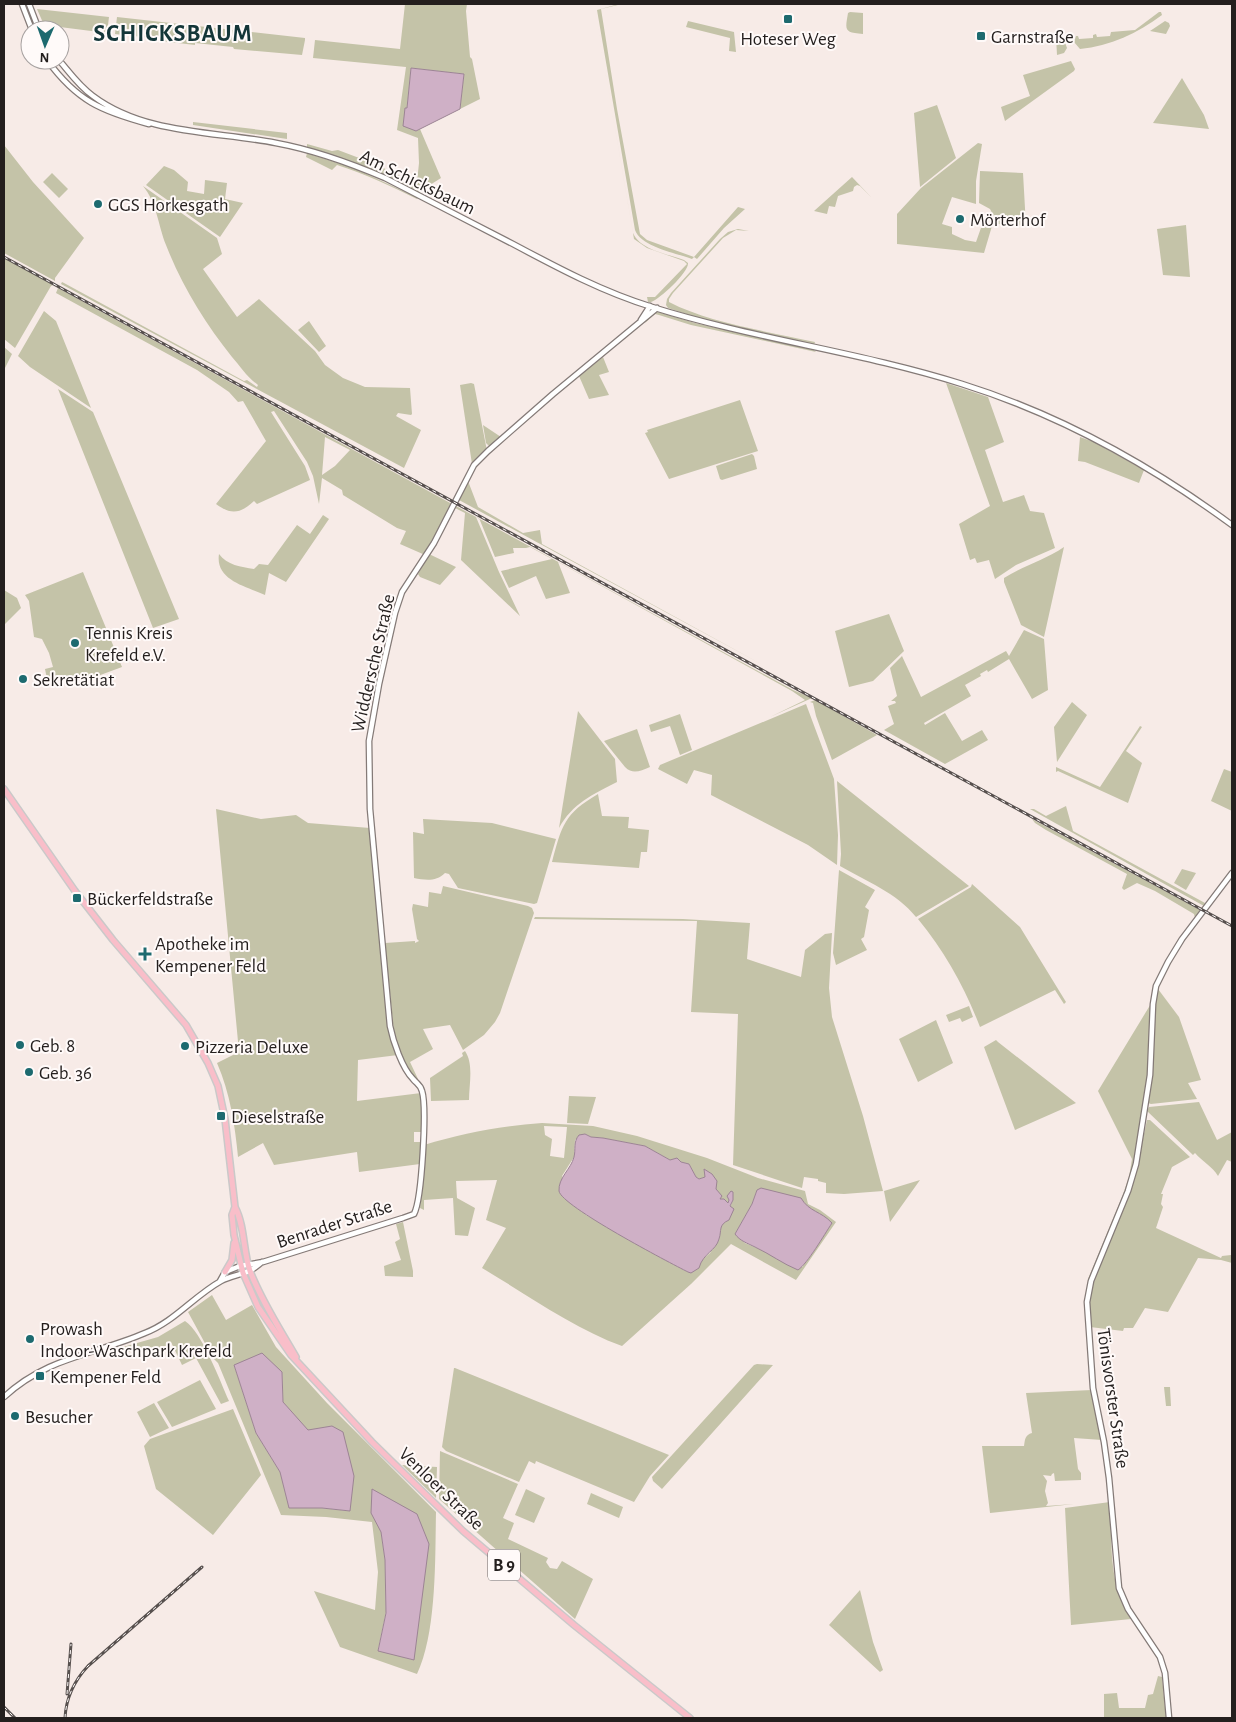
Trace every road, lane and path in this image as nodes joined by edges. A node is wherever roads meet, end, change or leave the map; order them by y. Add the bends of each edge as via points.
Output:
1 (22, 4) edge
2 (30, 4) edge
3 (28, 20) edge
4 (36, 20) edge
5 (56, 70) edge
6 (66, 70) edge
7 (172, 128) junction
8 (650, 306) junction
9 (657, 308) junction
10 (640, 322) junction
11 (1232, 525) edge
12 (4, 789) edge
13 (1232, 873) edge
14 (235, 1207) junction
15 (414, 1214) joint
16 (234, 1236) junction
17 (263, 1262) junction
18 (248, 1264) junction
19 (240, 1266) junction
20 (250, 1271) junction
21 (225, 1272) junction
22 (243, 1273) junction
23 (220, 1281) junction
24 (300, 1364) junction
25 (4, 1398) edge
26 (690, 1718) edge
27 (1169, 1718) edge

1 - 3 street
2 - 4 street
5 - 7 street, Am Schicksbaum via 69,85 102,109 154,126
6 - 7 street, Am Schicksbaum via 94,97 124,112
7 - 8 street, Am Schicksbaum via 282,144 362,168 576,277
8 - 9 street, Am Schicksbaum
8 - 10 street
9 - 10 street, Widdersche Straße
9 - 11 street, Am Schicksbaum via 740,332 921,372 1032,408 1139,462
10 - 15 street, Widdersche Straße via 474,465 434,543 402,592 395,613 372,721 369,779 390,1026 401,1058 413,1080 420,1084 425,1110 420,1190
12 - 14 main road via 75,891 186,1025 208,1063 218,1086 225,1119
13 - 27 street, Tönisvorster Straße via 1171,955 1155,990 1150,1075 1136,1164 1091,1282 1087,1302 1093,1388 1110,1478 1119,1588 1128,1609 1160,1657 1165,1672
14 - 16 main road via 232,1216
14 - 18 main road, Venloer Straße
15 - 17 street, Benrader Straße
16 - 19 main road, Venloer Straße
16 - 21 main road via 232,1260
17 - 18 street, Benrader Straße
17 - 20 street, Benrader Straße
18 - 19 street, Benrader Straße
18 - 20 main road, Venloer Straße
19 - 21 street, Benrader Straße
19 - 22 main road, Venloer Straße
20 - 22 street, Benrader Straße
20 - 24 main road, Venloer Straße / B 9 via 261,1297
21 - 23 street
22 - 23 street, Benrader Straße
22 - 24 main road, Venloer Straße / B 9 via 258,1307
23 - 25 street via 162,1325 34,1374
24 - 26 main road, Venloer Straße / B 9 via 324,1393 463,1531

